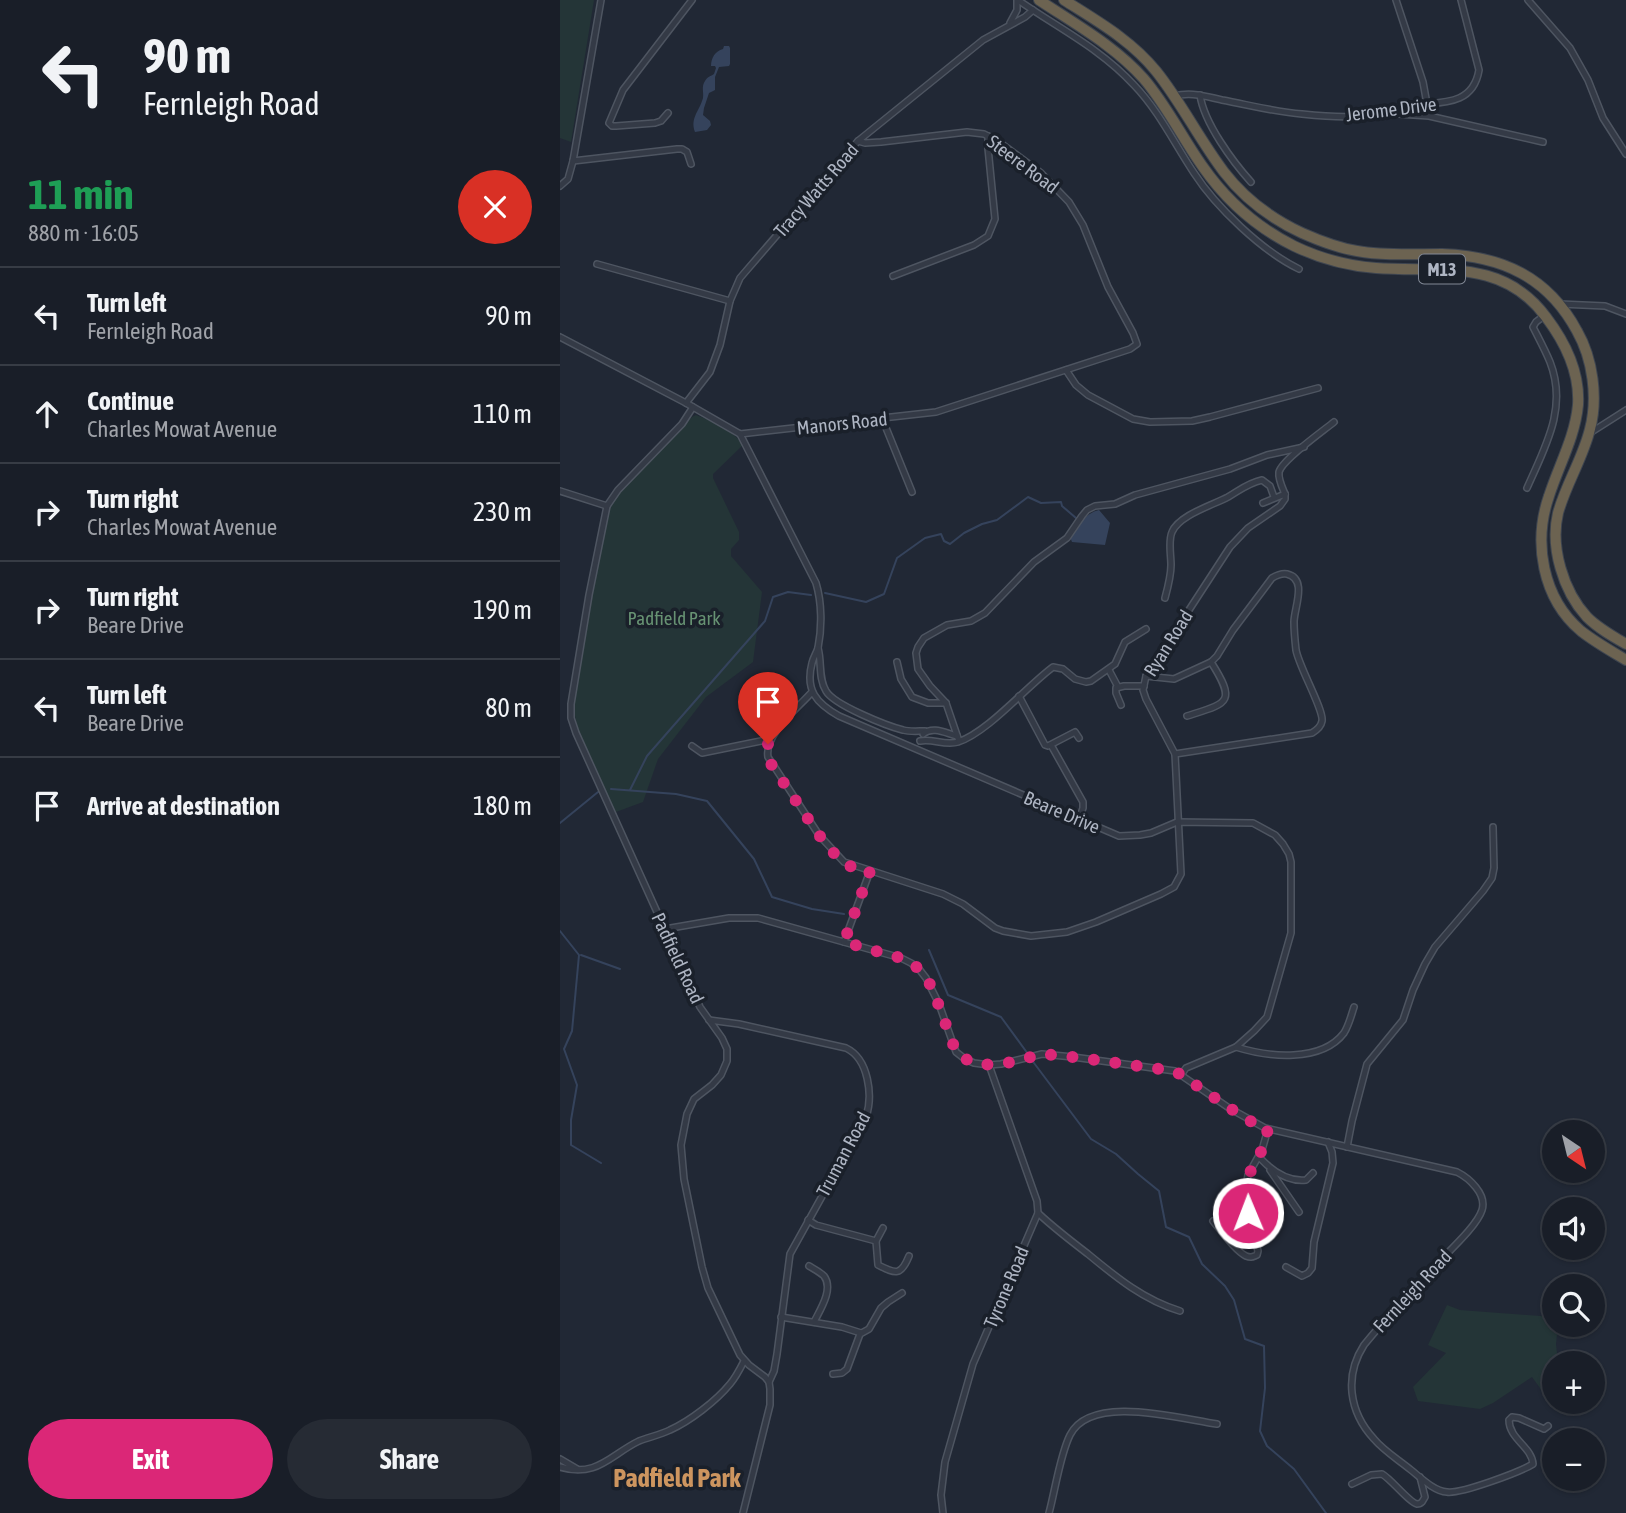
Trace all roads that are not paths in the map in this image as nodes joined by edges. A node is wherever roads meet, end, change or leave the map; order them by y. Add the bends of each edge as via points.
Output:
1 (601, 0) edge
2 (692, 0) edge
3 (1018, 0) edge
4 (1039, 0) edge
5 (1064, 0) edge
6 (1396, 0) edge
7 (1461, 0) edge
8 (1528, 0) edge
9 (1033, 10) junction
10 (1025, 17) junction
11 (1044, 17) junction
12 (1008, 25) junction
13 (1200, 95) junction
14 (1174, 96) junction
15 (1427, 104) junction
16 (668, 113) dead end
17 (1376, 113) junction
18 (988, 136) junction
19 (858, 141) junction
20 (1543, 142) dead end
21 (1626, 155) edge
22 (573, 161) junction
23 (691, 164) dead end
24 (1251, 183) dead end
25 (560, 186) edge
26 (597, 264) dead end
27 (1299, 269) dead end
28 (892, 275) dead end
29 (730, 301) junction
30 (1560, 304) junction
31 (1626, 314) edge
32 (1545, 315) junction
33 (560, 337) edge
34 (1137, 344) joint
35 (1066, 370) junction
36 (1318, 388) dead end
37 (686, 403) junction
38 (693, 407) junction
39 (1626, 410) edge
40 (882, 418) junction
41 (1334, 422) dead end
42 (1589, 433) junction
43 (740, 434) junction
44 (1304, 447) junction
45 (1527, 488) dead end
46 (560, 491) edge
47 (912, 492) dead end
48 (1285, 494) junction
49 (1274, 497) junction
50 (1263, 502) dead end
51 (607, 506) junction
52 (1165, 598) dead end
53 (1146, 629) dead end
54 (1626, 644) edge
55 (818, 648) junction
56 (1626, 660) edge
57 (897, 662) dead end
58 (1211, 662) junction
59 (1109, 670) junction
60 (1146, 676) junction
61 (1144, 686) junction
62 (1118, 687) junction
63 (812, 692) junction
64 (1018, 696) junction
65 (946, 703) junction
66 (1121, 705) dead end
67 (1188, 716) dead end
68 (925, 732) junction
69 (1079, 738) dead end
70 (771, 739) junction
71 (960, 739) junction
72 (920, 741) junction
73 (1051, 745) junction
74 (692, 746) dead end
75 (917, 750) junction
76 (1175, 754) junction
77 (1079, 819) junction
78 (1177, 822) junction
79 (1493, 827) dead end
80 (870, 871) junction
81 (664, 929) junction
82 (844, 942) junction
83 (1354, 1007) dead end
84 (709, 1020) junction
85 (1236, 1047) junction
86 (989, 1065) junction
87 (1181, 1075) junction
88 (1268, 1129) junction
89 (1328, 1142) junction
90 (1347, 1147) junction
91 (1259, 1157) junction
92 (1269, 1167) junction
93 (1313, 1173) dead end
94 (1299, 1212) dead end
95 (1038, 1213) junction
96 (808, 1220) junction
97 (1213, 1221) dead end
98 (883, 1228) dead end
99 (876, 1241) junction
100 (909, 1256) dead end
101 (809, 1266) dead end
102 (1286, 1267) dead end
103 (902, 1293) dead end
104 (1180, 1311) dead end
105 (781, 1317) junction
106 (814, 1322) junction
107 (861, 1333) junction
108 (744, 1361) junction
109 (833, 1374) dead end
110 (769, 1382) junction
111 (1217, 1424) dead end
112 (1548, 1426) dead end
113 (560, 1459) edge
114 (560, 1467) edge
115 (577, 1469) junction
116 (1420, 1477) junction
117 (1352, 1484) dead end
118 (743, 1513) edge
119 (943, 1513) edge
120 (1049, 1513) edge

1 - 22 street
2 - 16 street via 623,90 609,122 612,126 656,123
3 - 9 street
3 - 12 street
4 - 32 highway, M13 via 1137,71 1215,184 1247,215 1282,239 1334,260 1375,268 1462,270 1488,276 1525,296
5 - 14 highway, M13 via 1122,38
6 - 15 street
7 - 15 street, Jerome Drive via 1478,75 1458,100
8 - 21 street via 1570,48
9 - 10 street, Tracy Watts Road
9 - 11 street
10 - 11 street
10 - 12 street, Tracy Watts Road
11 - 27 street via 1125,75 1156,111 1217,204
12 - 19 street, Tracy Watts Road via 967,52
13 - 14 street, Jerome Drive
13 - 17 street, Jerome Drive via 1305,115
13 - 24 street via 1207,117
14 - 30 highway, M13 via 1231,180 1287,226 1357,251 1469,256 1502,264 1528,276
15 - 17 street, Jerome Drive
17 - 20 street via 1429,116
18 - 19 street, Steere Road via 967,132
18 - 28 street via 995,219 988,236
18 - 34 street, Steere Road via 1041,173 1069,202
19 - 29 street, Tracy Watts Road via 747,269
22 - 23 street via 682,149
22 - 25 street via 568,179
26 - 29 street
29 - 37 street, Tracy Watts Road via 710,372
30 - 31 street via 1605,306
30 - 42 highway, M13 via 1578,332 1589,365 1593,391
32 - 45 street via 1533,327 1553,372 1556,414
32 - 56 highway, M13 via 1570,359 1578,402 1574,429 1541,527 1544,569 1555,598 1574,624
33 - 37 street
34 - 35 street, Manors Road
35 - 36 street via 1088,395 1133,419 1150,422 1192,421
35 - 40 street, Manors Road via 942,410
37 - 38 street
38 - 43 street
38 - 51 street, Padfield Road
39 - 42 street
40 - 43 street, Manors Road
40 - 47 street
41 - 44 street
42 - 54 highway, M13 via 1557,516 1558,558 1579,607 1597,626
43 - 55 street via 816,583
44 - 48 street via 1281,468
44 - 65 street via 1087,510 1067,538 1034,562 985,613 947,625 920,643 918,669
46 - 51 street
48 - 49 street
48 - 60 street, Ryan Road via 1280,506 1230,547
49 - 50 street
49 - 52 street via 1268,484 1254,482 1181,521 1171,536
51 - 81 street, Padfield Road via 571,718
53 - 59 street via 1125,642
55 - 63 street via 811,670
55 - 68 street via 829,696 902,730
57 - 65 street via 912,697
58 - 60 street via 1171,680
58 - 67 street via 1226,699
58 - 76 street via 1272,578 1292,576 1299,592 1294,621 1296,651 1322,713 1321,726 1312,733
59 - 62 street
59 - 64 street via 1086,682 1053,667
60 - 61 street, Ryan Road
61 - 62 street
61 - 76 street, Ryan Road via 1149,708
62 - 66 street
63 - 70 street
63 - 75 street, Beare Drive via 838,716
64 - 71 street via 985,726
64 - 73 street via 1044,744
65 - 71 street
68 - 71 street via 935,730
68 - 72 street
69 - 73 street via 1075,732
70 - 74 street via 702,753
70 - 80 street via 767,751 771,764 819,835 844,862
71 - 72 street
72 - 75 street
73 - 77 street via 1082,799
75 - 77 street, Beare Drive
76 - 78 street, Ryan Road
77 - 78 street, Beare Drive via 1119,836 1151,833
78 - 80 street via 1181,871 1174,887 1082,928 1055,933 1031,936 1003,931 943,894
78 - 85 street via 1253,823 1275,835 1289,854 1291,933 1270,1010 1264,1022
79 - 90 street via 1492,878 1435,947 1403,1020 1367,1064
80 - 82 street
81 - 82 street via 745,917
81 - 84 street, Padfield Road
82 - 86 street via 901,958 919,969 932,987 956,1052 974,1063
83 - 85 street via 1344,1033 1330,1046 1298,1055
84 - 96 street, Truman Road via 846,1048 862,1063 869,1101 866,1117
84 - 108 street, Padfield Road via 727,1049 727,1061 721,1075 690,1106 682,1133 682,1161 705,1278
85 - 87 street via 1186,1068
86 - 87 street via 1042,1054
86 - 95 street
87 - 88 street, Fernleigh Road
88 - 89 street, Fernleigh Road
88 - 91 street
89 - 90 street, Fernleigh Road
89 - 102 street via 1334,1163 1311,1268 1302,1276
90 - 116 street, Fernleigh Road via 1457,1172 1471,1182 1483,1202 1463,1237 1364,1345 1352,1372 1352,1395 1367,1430
91 - 92 street
91 - 97 street via 1246,1186 1257,1255 1239,1251
92 - 93 street via 1298,1181
92 - 94 street
95 - 104 street via 1134,1289
95 - 119 street, Tyrone Road via 973,1364 944,1462
96 - 99 street
96 - 105 street, Truman Road via 790,1254
98 - 99 street
99 - 100 street via 880,1267 904,1270
101 - 106 street via 827,1281
103 - 107 street via 881,1308 869,1329
105 - 106 street
105 - 110 street, Truman Road
106 - 107 street
107 - 109 street via 849,1367
108 - 110 street, Padfield Road
108 - 115 street via 718,1396 673,1429 640,1441 594,1469
110 - 118 street via 770,1405
111 - 120 street via 1128,1410 1086,1420 1070,1435
112 - 116 street, Fernleigh Road via 1544,1429 1513,1417 1509,1420 1512,1433 1532,1456 1534,1462 1529,1466 1462,1491 1440,1491
113 - 115 street
114 - 115 street
116 - 117 street via 1425,1497 1418,1504 1382,1474

